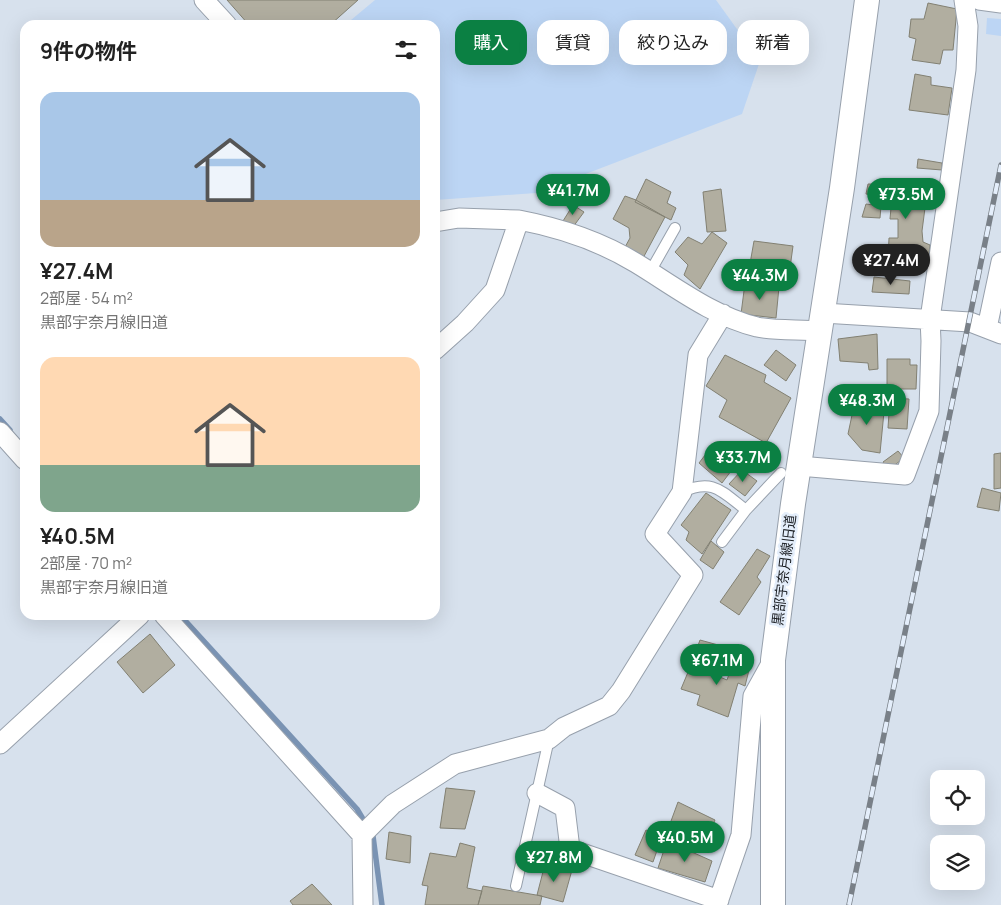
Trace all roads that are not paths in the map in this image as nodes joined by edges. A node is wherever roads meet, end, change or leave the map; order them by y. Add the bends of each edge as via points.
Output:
1 (204, 0) edge
2 (867, 0) edge
3 (964, 0) edge
4 (979, 0) edge
5 (1001, 3) edge
6 (222, 20) edge
7 (519, 220) junction
8 (440, 221) edge
9 (675, 228) dead end
10 (1001, 262) edge
11 (650, 272) junction
12 (723, 314) junction
13 (930, 319) junction
14 (822, 322) junction
15 (994, 331) edge
16 (440, 346) edge
17 (0, 432) edge
18 (20, 454) edge
19 (790, 470) junction
20 (682, 492) junction
21 (746, 510) junction
22 (722, 542) dead end
23 (135, 620) edge
24 (168, 620) edge
25 (773, 660) junction
26 (549, 739) junction
27 (0, 744) edge
28 (537, 793) junction
29 (362, 835) junction
30 (516, 886) dead end
31 (718, 902) edge
32 (363, 905) edge
33 (773, 905) edge

1 - 6 street
2 - 14 street, 黒部宇奈月線旧道
3 - 13 street via 968,26 966,70
4 - 5 street
7 - 8 street via 459,218
7 - 11 street via 583,237
7 - 16 street via 495,290 466,323
9 - 11 lane
10 - 15 street
11 - 12 street
12 - 14 street via 757,327
12 - 20 street via 698,355
13 - 14 street
13 - 15 street via 970,322
13 - 19 street via 929,410 905,475
14 - 19 street, 黒部宇奈月線旧道
17 - 18 street
19 - 21 lane
19 - 25 street, 黒部宇奈月線旧道
20 - 21 lane via 709,485
20 - 26 street via 655,534 693,575 609,706 564,727
21 - 22 lane
23 - 27 street
24 - 29 street
25 - 31 street via 753,696 741,835
25 - 33 street, 黒部宇奈月線旧道
26 - 28 lane
26 - 29 street via 455,764 393,804
28 - 30 lane
28 - 31 street via 565,808 570,848
29 - 32 street

